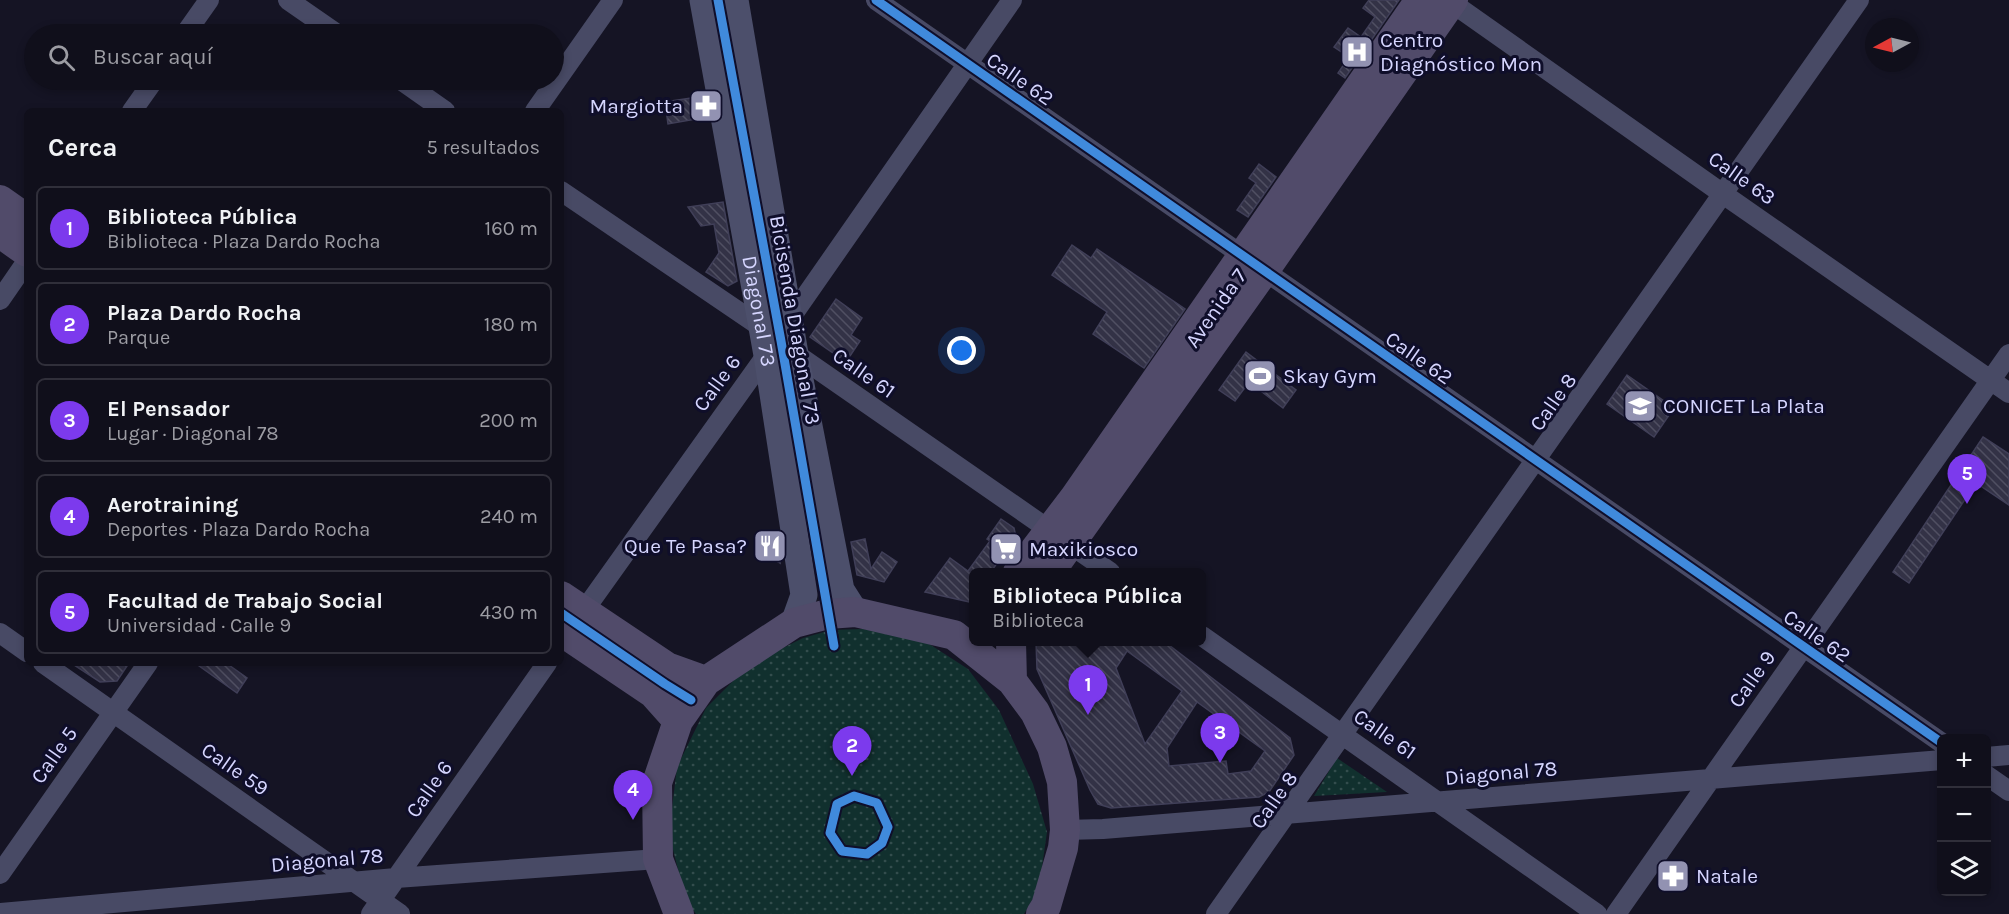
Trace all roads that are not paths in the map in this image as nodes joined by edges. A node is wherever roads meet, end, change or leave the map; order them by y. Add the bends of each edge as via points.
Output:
1 (209, 0) edge
2 (288, 0) edge
3 (613, 0) edge
4 (703, 0) edge
5 (735, 0) edge
6 (876, 0) edge
7 (1012, 0) edge
8 (1420, 0) edge
9 (1859, 0) edge
10 (1451, 1) edge
11 (192, 24) edge
12 (323, 24) edge
13 (967, 64) junction
14 (564, 70) edge
15 (147, 90) edge
16 (415, 90) edge
17 (550, 90) edge
18 (134, 108) edge
19 (441, 108) edge
20 (537, 108) edge
21 (564, 193) edge
22 (1723, 194) junction
23 (0, 200) edge
24 (24, 217) edge
25 (0, 233) edge
26 (24, 250) edge
27 (1253, 263) junction
28 (24, 265) edge
29 (0, 300) edge
30 (778, 339) junction
31 (2009, 354) edge
32 (1990, 380) junction
33 (2009, 393) edge
34 (1534, 460) junction
35 (1060, 538) junction
36 (1024, 568) edge
37 (1051, 568) edge
38 (1103, 568) edge
39 (804, 595) junction
40 (848, 601) junction
41 (567, 623) edge
42 (794, 623) junction
43 (964, 628) edge
44 (0, 633) edge
45 (1206, 639) edge
46 (980, 646) edge
47 (1011, 646) edge
48 (1803, 648) junction
49 (24, 650) edge
50 (47, 666) edge
51 (146, 666) edge
52 (545, 666) edge
53 (667, 667) junction
54 (706, 681) junction
55 (1012, 681) junction
56 (653, 693) junction
57 (113, 712) junction
58 (678, 721) junction
59 (1342, 733) junction
60 (1937, 740) edge
61 (2009, 755) edge
62 (1991, 757) edge
63 (1937, 760) edge
64 (1991, 778) edge
65 (1710, 780) junction
66 (2009, 791) edge
67 (1439, 802) junction
68 (1287, 814) junction
69 (1065, 830) junction
70 (658, 860) junction
71 (0, 874) edge
72 (396, 878) junction
73 (354, 882) junction
74 (376, 907) edge
75 (1046, 911) edge
76 (0, 913) edge
77 (400, 914) edge
78 (679, 914) edge
79 (1216, 914) edge
80 (1597, 914) edge
81 (1616, 914) edge

1 - 11 street
2 - 12 street
3 - 14 street
4 - 30 main road, Diagonal 73
5 - 30 main road, Diagonal 73
6 - 13 street, Calle 62
7 - 13 street, Calle 6
8 - 27 main road, Avenida 7
9 - 22 street, Calle 8
10 - 22 street, Calle 63
10 - 27 main road, Avenida 7
13 - 27 street, Calle 62
13 - 30 street, Calle 6
15 - 18 street
16 - 19 street
17 - 20 street
21 - 30 street, Calle 61
22 - 32 street, Calle 63
22 - 34 street, Calle 8
23 - 24 main road
25 - 26 main road
27 - 34 street, Calle 62
27 - 35 main road, Avenida 7
28 - 29 street
30 - 35 street, Calle 61
30 - 39 main road, Diagonal 73
30 - 40 main road, Diagonal 73
30 - 41 street, Calle 6
31 - 32 street, Calle 9
32 - 33 street, Calle 63
32 - 48 street, Calle 9
34 - 48 street, Calle 62
34 - 59 street, Calle 8
35 - 36 main road, Avenida 7
35 - 37 main road, Avenida 7
35 - 38 street, Calle 61
39 - 40 main road
39 - 42 main road, Diagonal 73
40 - 42 main road via 828,614
40 - 43 main road
41 - 53 main road
41 - 56 main road
42 - 54 main road
44 - 49 street
45 - 59 street, Calle 61
46 - 55 main road
47 - 55 main road
48 - 60 street, Calle 62
48 - 65 street, Calle 9
50 - 57 street, Calle 59
51 - 57 street, Calle 5
52 - 72 street, Calle 6
53 - 54 main road
53 - 56 main road via 665,684
54 - 58 main road
55 - 69 main road via 1035,712 1052,747 1062,782
56 - 58 main road
57 - 71 street, Calle 5
57 - 73 street, Calle 59
58 - 70 main road via 657,783
59 - 67 street, Calle 61
59 - 68 street, Calle 8
61 - 62 street
63 - 65 street, Diagonal 78
64 - 66 street
65 - 67 street, Diagonal 78
65 - 81 street, Calle 9
67 - 68 street, Diagonal 78
67 - 80 street, Calle 61
68 - 69 street, Diagonal 78
68 - 79 street, Calle 8
69 - 75 main road
70 - 72 street, Diagonal 78
70 - 78 main road
72 - 73 street, Diagonal 78
72 - 74 street, Calle 6
73 - 74 street, Calle 59
73 - 76 street, Diagonal 78
74 - 77 street, Calle 59

